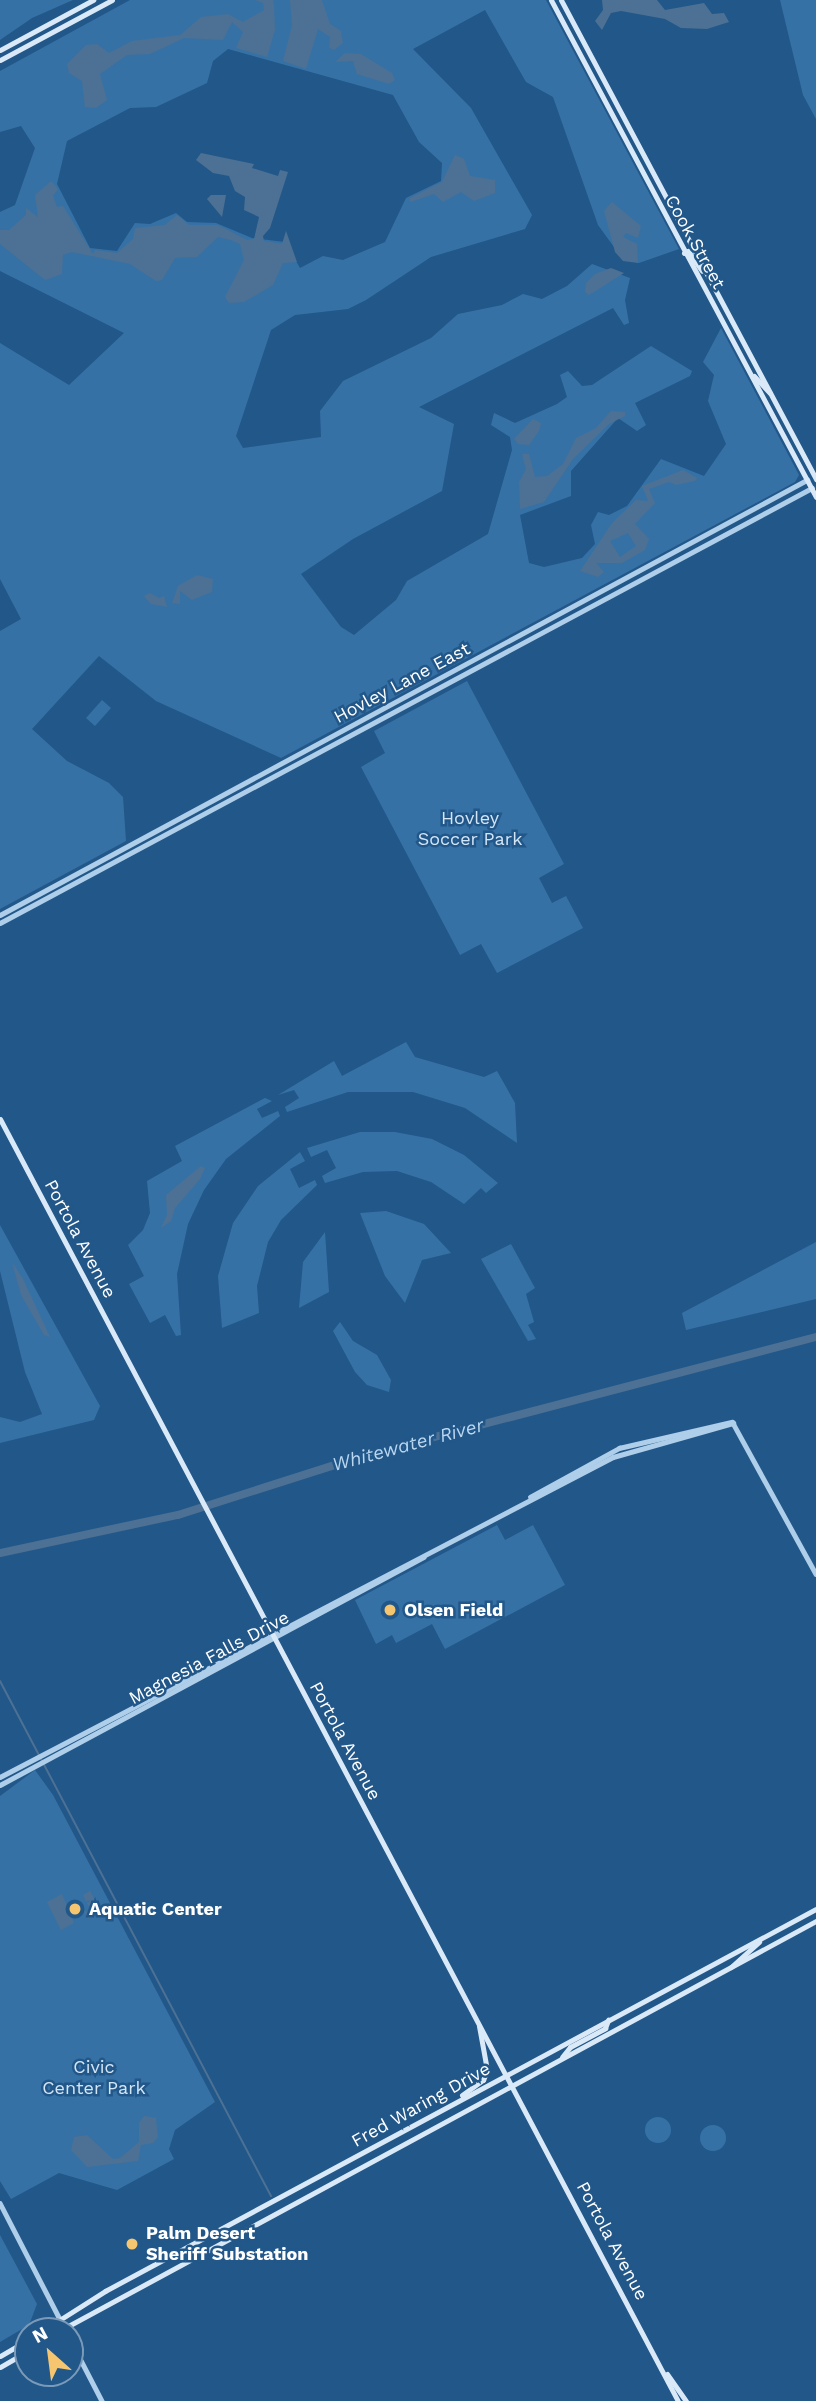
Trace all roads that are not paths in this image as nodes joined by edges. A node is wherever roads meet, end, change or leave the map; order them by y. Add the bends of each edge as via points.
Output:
1 (93, 0) edge
2 (112, 0) edge
3 (551, 0) edge
4 (561, 0) edge
5 (0, 50) edge
6 (0, 60) edge
7 (684, 253) junction
8 (709, 279) junction
9 (734, 344) junction
10 (770, 393) junction
11 (816, 477) edge
12 (807, 480) junction
13 (814, 487) edge
14 (816, 497) edge
15 (688, 545) junction
16 (670, 563) junction
17 (606, 590) junction
18 (583, 610) junction
19 (443, 677) junction
20 (420, 698) junction
21 (61, 882) junction
22 (34, 905) junction
23 (0, 915) edge
24 (0, 923) edge
25 (0, 1119) edge
26 (816, 1574) edge
27 (274, 1636) junction
28 (32, 1763) junction
29 (0, 1777) edge
30 (0, 1785) edge
31 (816, 1909) edge
32 (814, 1920) edge
33 (761, 1939) junction
34 (731, 1966) junction
35 (476, 2016) junction
36 (608, 2020) junction
37 (562, 2057) junction
38 (507, 2074) junction
39 (513, 2084) junction
40 (449, 2105) junction
41 (0, 2203) edge
42 (59, 2317) edge
43 (64, 2317) edge
44 (84, 2319) edge
45 (84, 2366) edge
46 (667, 2374) junction
47 (102, 2401) edge
48 (678, 2401) edge
49 (686, 2401) edge

1 - 5 main road
2 - 6 main road
3 - 7 main road, Cook Street
4 - 8 main road, Cook Street
7 - 8 main road via 690,254
7 - 9 main road, Cook Street
8 - 10 main road, Cook Street
9 - 10 main road via 762,389
9 - 12 main road, Cook Street
10 - 11 main road, Cook Street
11 - 12 main road, Hovley Lane East
12 - 13 main road, Cook Street
12 - 15 street, Hovley Lane East
13 - 14 main road, Cook Street
13 - 16 street, Hovley Lane East
15 - 16 street
15 - 17 street, Hovley Lane East
16 - 18 street, Hovley Lane East
17 - 18 street
17 - 19 street, Hovley Lane East
18 - 20 street, Hovley Lane East
19 - 20 street
19 - 21 street, Hovley Lane East
20 - 22 street, Hovley Lane East
21 - 22 street via 34,900
21 - 23 street, Hovley Lane East
22 - 24 street, Hovley Lane East
25 - 27 main road, Portola Avenue
26 - 27 street, Magnesia Falls Drive via 733,1423 726,1420 619,1448
27 - 28 street, Magnesia Falls Drive
27 - 35 main road, Portola Avenue
28 - 29 street, Magnesia Falls Drive
28 - 30 street
31 - 33 main road, Fred Waring Drive
32 - 34 main road, Fred Waring Drive
33 - 34 main road
33 - 36 main road, Fred Waring Drive
34 - 37 main road, Fred Waring Drive
35 - 38 main road, Portola Avenue
35 - 40 main road via 486,2074
36 - 37 main road via 605,2028 570,2047
36 - 38 main road, Fred Waring Drive
37 - 39 main road, Fred Waring Drive
38 - 39 main road, Portola Avenue
38 - 40 main road, Fred Waring Drive
39 - 44 main road, Fred Waring Drive
39 - 46 main road, Portola Avenue
40 - 43 main road, Fred Waring Drive
41 - 42 street
45 - 47 street
46 - 48 main road, Portola Avenue
46 - 49 main road, Portola Avenue

